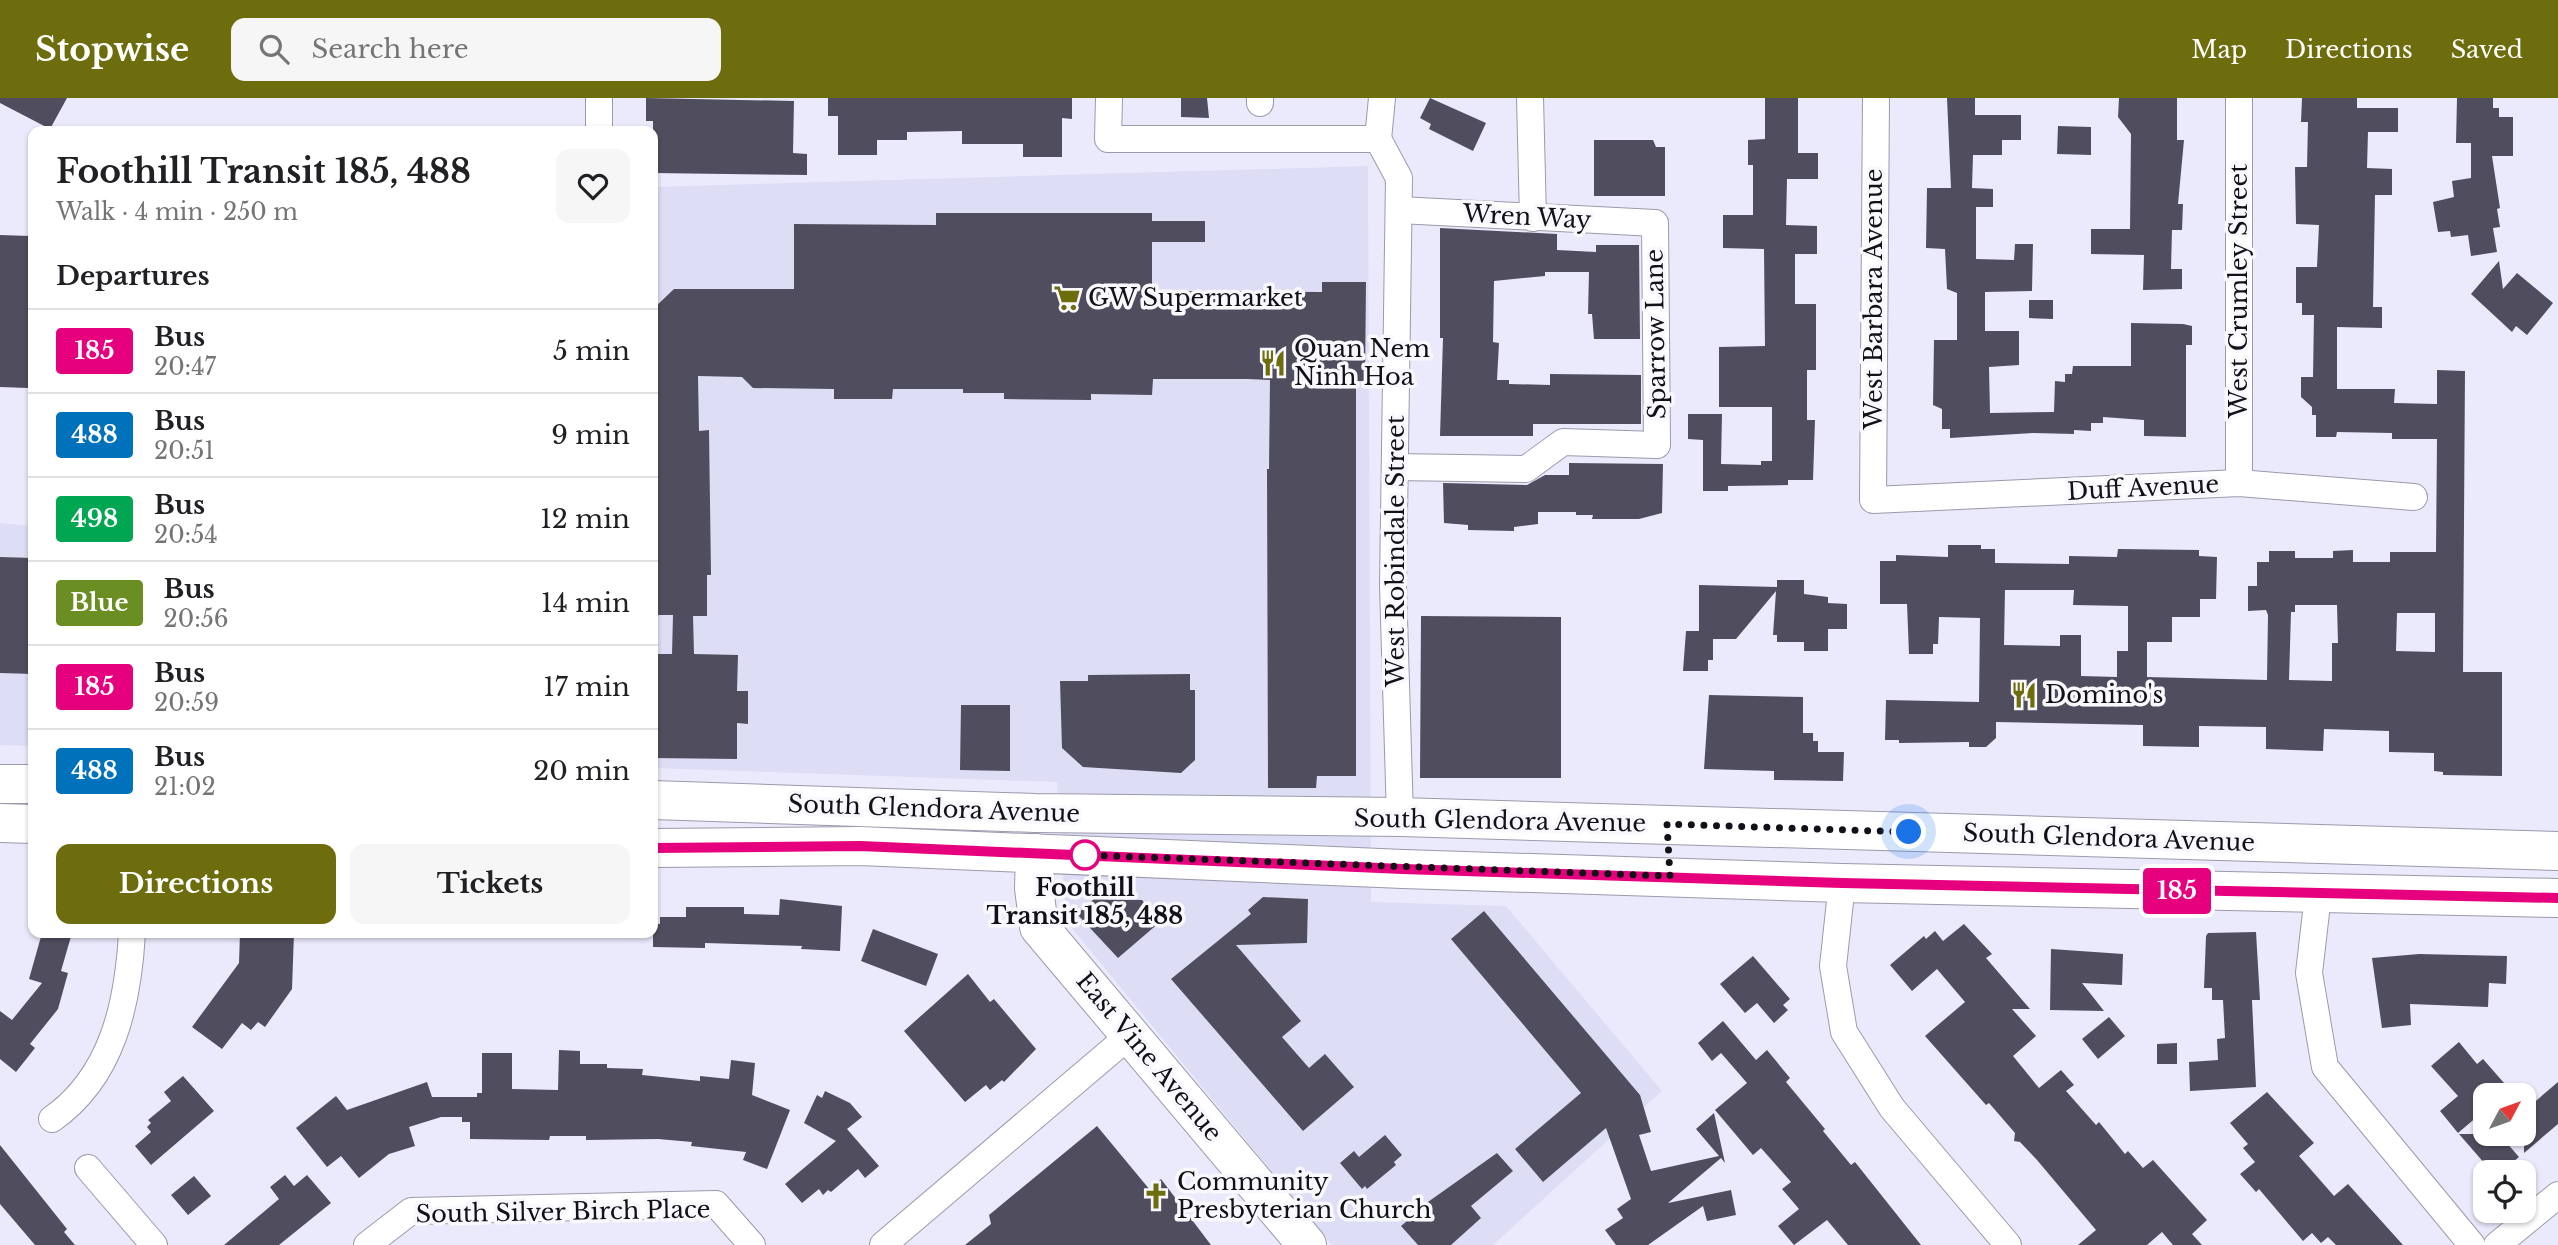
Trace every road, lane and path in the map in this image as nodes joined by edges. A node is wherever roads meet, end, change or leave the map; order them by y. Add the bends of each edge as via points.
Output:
1 (599, 98) edge
2 (1109, 98) edge
3 (1382, 98) edge
4 (1530, 98) edge
5 (1876, 98) edge
6 (2239, 98) edge
7 (599, 126) edge
8 (1378, 139) junction
9 (1399, 210) junction
10 (1533, 218) junction
11 (1655, 223) joint
12 (1396, 467) junction
13 (2239, 483) junction
14 (2414, 496) dead end
15 (1872, 500) joint
16 (0, 784) edge
17 (28, 784) edge
18 (658, 800) edge
19 (1400, 817) junction
20 (0, 823) edge
21 (28, 824) edge
22 (1667, 824) junction
23 (658, 848) edge
24 (2558, 851) edge
25 (1035, 853) junction
26 (1670, 876) junction
27 (1842, 883) junction
28 (2318, 895) junction
29 (2558, 898) edge
30 (132, 938) edge
31 (1130, 1035) junction
32 (52, 1119) dead end
33 (88, 1168) dead end
34 (2558, 1195) edge
35 (154, 1245) edge
36 (367, 1245) edge
37 (752, 1245) edge
38 (883, 1245) edge
39 (1307, 1245) edge
40 (2008, 1245) edge
41 (2472, 1245) edge
42 (2497, 1245) edge

1 - 7 street
2 - 8 street via 1108,139
3 - 8 street
4 - 10 street
5 - 15 street, West Barbara Avenue
6 - 13 street, West Crumley Street
8 - 9 street, West Robindale Street via 1399,178
9 - 10 street, Wren Way
9 - 12 street, West Robindale Street
10 - 11 street, Wren Way
11 - 12 street, Sparrow Lane via 1657,445 1563,442 1526,469
12 - 19 street, West Robindale Street via 1394,636
13 - 14 street, Duff Avenue
13 - 15 street, Duff Avenue
16 - 17 main road
18 - 19 main road, South Glendora Avenue via 1035,813
19 - 22 main road, South Glendora Avenue
20 - 21 main road
22 - 24 main road, South Glendora Avenue
22 - 26 main road
23 - 25 main road, South Glendora Avenue via 860,846
25 - 26 main road, South Glendora Avenue
25 - 31 main road, East Vine Avenue via 1039,927
26 - 27 main road, South Glendora Avenue
27 - 28 main road, South Glendora Avenue
27 - 40 street via 1833,966 1844,1032 1892,1108
28 - 29 main road, South Glendora Avenue
28 - 41 street via 2309,973 2325,1067
30 - 32 street via 130,980 106,1057 72,1104
31 - 38 street
31 - 39 main road, East Vine Avenue
33 - 35 street
34 - 42 street
36 - 37 street, South Silver Birch Place via 411,1211 716,1204

